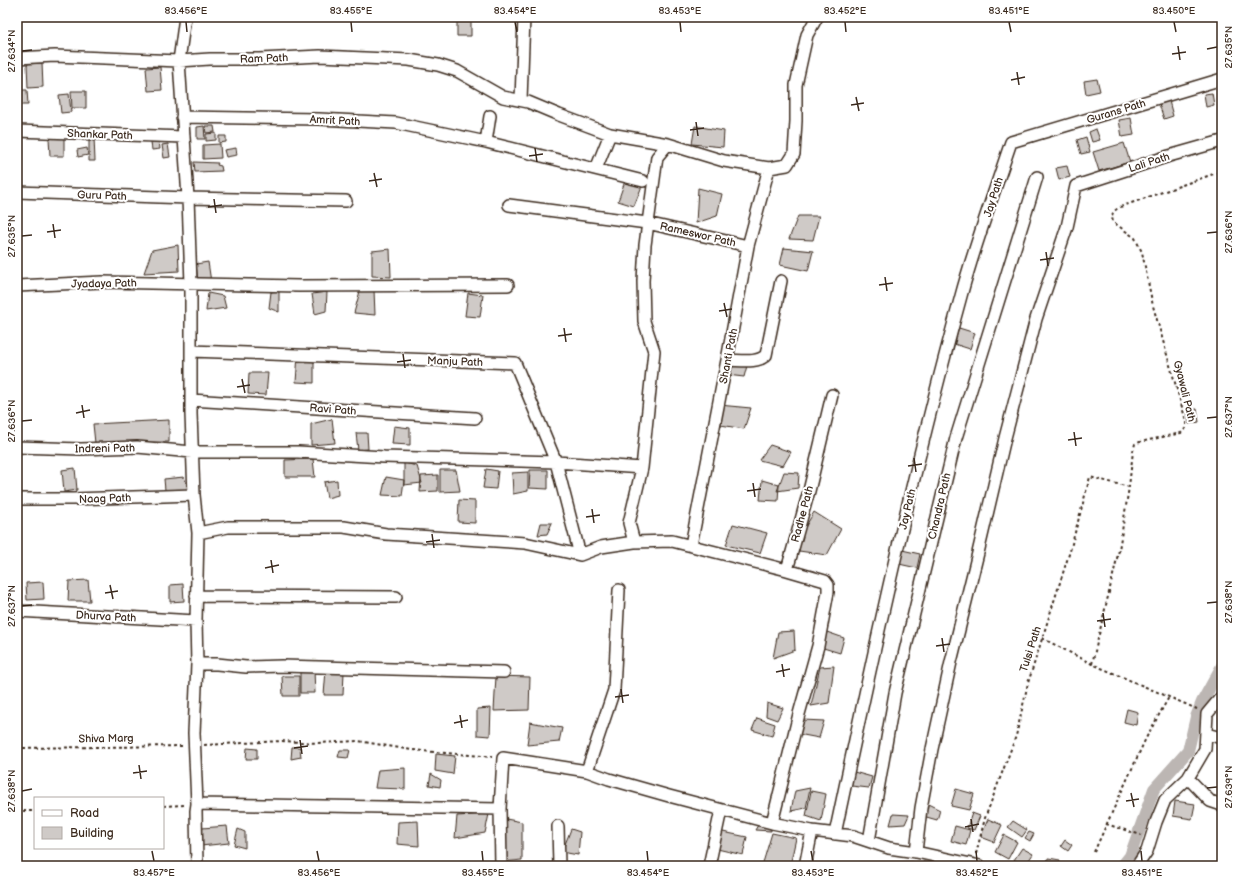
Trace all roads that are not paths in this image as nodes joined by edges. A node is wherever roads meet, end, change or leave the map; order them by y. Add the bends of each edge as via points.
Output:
1 (185, 17) edge
2 (524, 17) edge
3 (817, 17) edge
4 (17, 58) edge
5 (180, 61) junction
6 (1222, 79) edge
7 (521, 100) junction
8 (490, 116) dead end
9 (182, 117) junction
10 (17, 131) edge
11 (610, 134) junction
12 (183, 137) junction
13 (1222, 141) edge
14 (486, 142) junction
15 (1011, 142) joint
16 (668, 144) junction
17 (768, 168) junction
18 (596, 169) junction
19 (1037, 177) dead end
20 (643, 180) dead end
21 (17, 192) edge
22 (188, 198) junction
23 (346, 202) dead end
24 (509, 205) dead end
25 (648, 223) junction
26 (748, 246) junction
27 (781, 281) dead end
28 (191, 284) junction
29 (508, 285) dead end
30 (17, 286) edge
31 (191, 351) junction
32 (728, 360) junction
33 (832, 395) dead end
34 (191, 400) junction
35 (474, 418) dead end
36 (17, 447) edge
37 (192, 452) junction
38 (556, 462) junction
39 (642, 468) junction
40 (194, 495) junction
41 (17, 498) edge
42 (198, 533) junction
43 (634, 542) junction
44 (691, 546) junction
45 (580, 555) junction
46 (787, 570) junction
47 (619, 590) dead end
48 (196, 596) junction
49 (396, 597) dead end
50 (17, 610) edge
51 (196, 621) junction
52 (197, 664) junction
53 (504, 672) dead end
54 (1222, 696) edge
55 (1206, 734) junction
56 (1222, 738) edge
57 (587, 771) junction
58 (1188, 778) junction
59 (197, 804) junction
60 (1222, 805) edge
61 (500, 809) junction
62 (721, 810) junction
63 (772, 823) junction
64 (558, 826) dead end
65 (812, 831) junction
66 (835, 834) junction
67 (869, 841) junction
68 (916, 852) junction
69 (976, 865) edge
70 (196, 866) edge
71 (500, 866) edge
72 (559, 866) edge
73 (709, 866) edge
74 (805, 866) edge
75 (1137, 866) edge

1 - 5 street
2 - 7 street
3 - 17 street via 807,35 796,85 794,154 787,165
4 - 5 street, Ram Path via 55,56
5 - 7 street, Ram Path via 320,56 409,60 457,71 503,97
5 - 9 street
6 - 15 street, Gurans Path
7 - 11 street
8 - 14 street
9 - 12 street
9 - 14 street, Amrit Path via 396,123
10 - 12 street, Shankar Path
11 - 16 street
11 - 18 street
12 - 22 street
13 - 68 street, Lali Path via 1076,186 1067,227 1036,319 1005,438 932,749
14 - 18 street, Amrit Path
15 - 66 street, Jay Path via 961,294 921,445
16 - 17 street via 724,161
16 - 25 street via 657,156
17 - 26 street, Shanti Path
18 - 20 street, Amrit Path
19 - 67 street, Chandra Path via 956,438 895,693
21 - 22 street, Guru Path
22 - 23 street, Guru Path
22 - 28 street
24 - 25 street, Rameswor Path
25 - 26 street, Rameswor Path
25 - 39 street via 643,281 644,321 654,351
26 - 32 street, Shanti Path
27 - 32 street via 766,355 757,360
28 - 29 street, Jyadaya Path
28 - 30 street, Jyadaya Path via 102,282
28 - 31 street
31 - 34 street
31 - 38 street, Manju Path via 515,363
32 - 44 street, Shanti Path
33 - 46 street, Radhe Path
34 - 35 street, Ravi Path
34 - 37 street
36 - 37 street, Indreni Path via 137,447
37 - 38 street, Indreni Path via 298,452
37 - 40 street
38 - 39 street, Indreni Path
38 - 45 street, Manju Path
39 - 43 street via 629,523
40 - 41 street, Naag Path
40 - 42 street
42 - 45 street via 228,527 344,527 386,534 525,544
42 - 48 street
43 - 44 street via 672,541
43 - 45 street via 601,547
44 - 46 street
46 - 63 street via 826,581 828,592 818,646
47 - 57 street via 614,690
48 - 49 street
48 - 51 street
50 - 51 street, Dhurva Path
51 - 52 street
52 - 53 street
52 - 59 street via 194,733
54 - 55 street via 1207,714
55 - 56 street
55 - 58 street via 1206,749
57 - 61 street via 503,758
57 - 62 street
58 - 60 street via 1210,801
58 - 75 street via 1165,800 1147,851
59 - 61 street
59 - 70 street
61 - 71 street
62 - 63 street
62 - 73 street
63 - 65 street
64 - 72 street
65 - 66 street
65 - 74 street
66 - 67 street
67 - 68 street via 889,848
68 - 69 street

